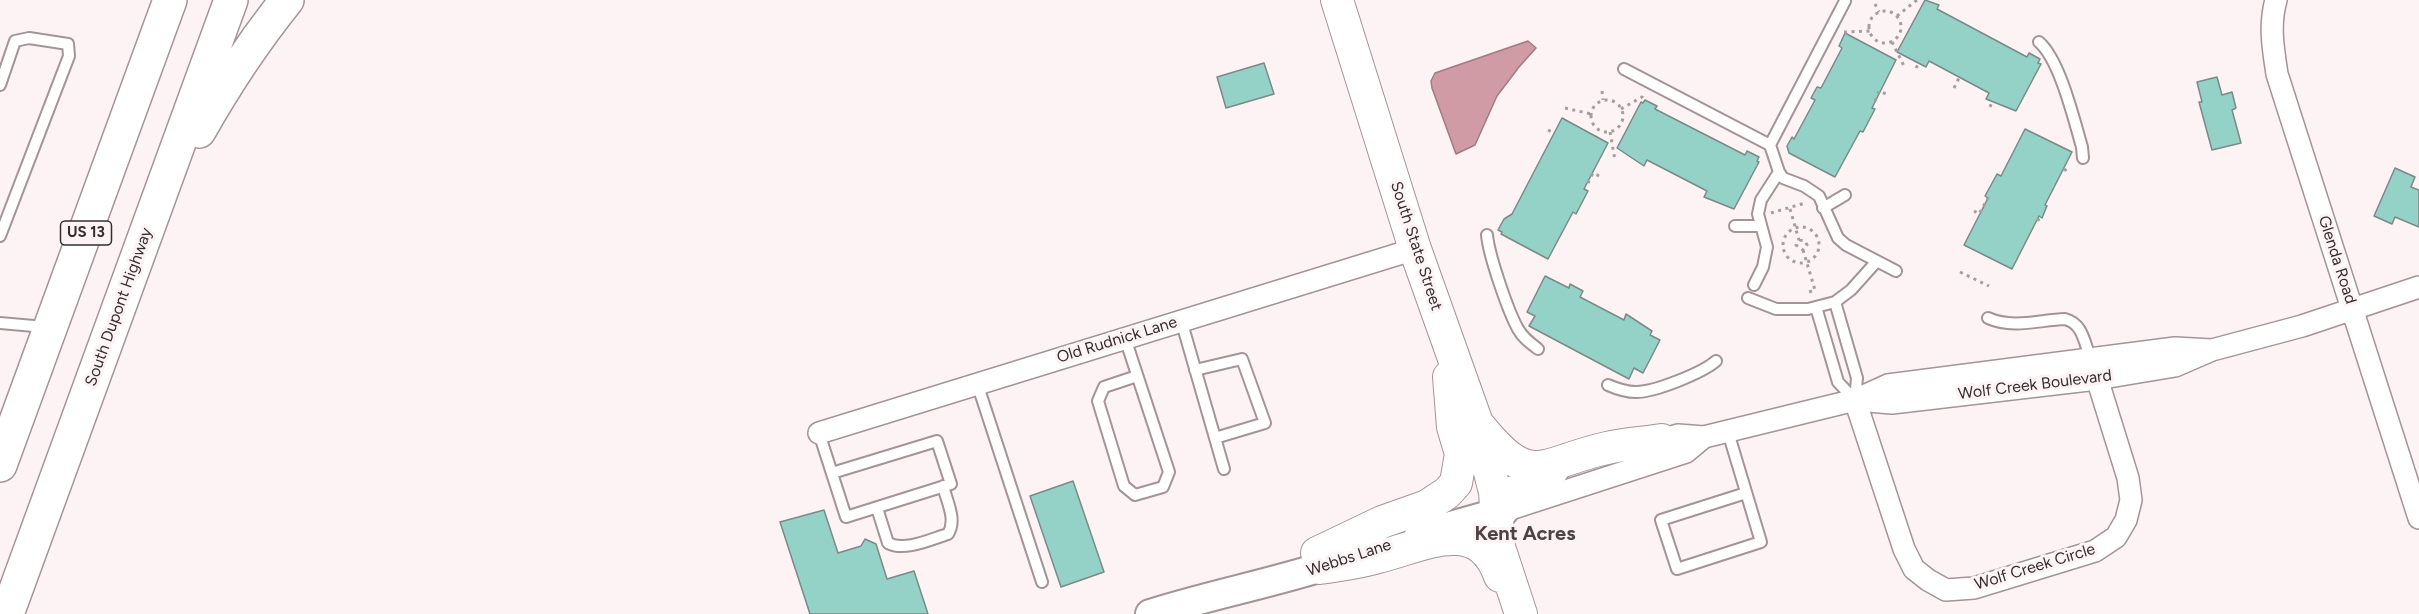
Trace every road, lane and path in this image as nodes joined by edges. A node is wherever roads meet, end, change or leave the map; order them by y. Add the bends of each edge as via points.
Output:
1 (170, 0) edge
2 (231, 0) edge
3 (287, 0) edge
4 (1338, 0) edge
5 (1350, 0) edge
6 (1917, 0) edge
7 (2276, 0) edge
8 (1845, 1) edge
9 (1875, 4) dead end
10 (1879, 12) junction
11 (1897, 16) junction
12 (1870, 31) junction
13 (1843, 32) dead end
14 (1892, 42) junction
15 (2039, 42) dead end
16 (1919, 63) dead end
17 (1905, 68) dead end
18 (1624, 69) dead end
19 (1916, 69) dead end
20 (1360, 70) junction
21 (1959, 78) dead end
22 (0, 85) edge
23 (1954, 88) dead end
24 (1602, 91) dead end
25 (1643, 94) dead end
26 (1886, 94) dead end
27 (1603, 100) junction
28 (1875, 101) dead end
29 (1992, 102) dead end
30 (1990, 107) dead end
31 (1565, 108) dead end
32 (1621, 109) junction
33 (1591, 114) junction
34 (1548, 130) dead end
35 (1610, 132) junction
36 (1554, 133) dead end
37 (1770, 145) junction
38 (2083, 158) dead end
39 (1615, 160) dead end
40 (1779, 172) junction
41 (1599, 177) dead end
42 (1588, 183) dead end
43 (1845, 195) dead end
44 (1819, 196) junction
45 (1988, 198) dead end
46 (1823, 208) junction
47 (1790, 209) junction
48 (1974, 211) dead end
49 (1758, 214) junction
50 (1735, 226) dead end
51 (1761, 226) junction
52 (1796, 228) junction
53 (1487, 235) dead end
54 (0, 236) edge
55 (1799, 240) junction
56 (142, 242) junction
57 (1415, 249) junction
58 (1803, 250) junction
59 (1877, 261) junction
60 (1807, 262) junction
61 (1896, 272) dead end
62 (1960, 272) dead end
63 (1754, 285) dead end
64 (1989, 286) dead end
65 (2419, 287) edge
66 (1809, 292) dead end
67 (1748, 298) dead end
68 (1835, 302) junction
69 (1816, 307) junction
70 (2354, 310) junction
71 (1988, 318) dead end
72 (1181, 320) junction
73 (0, 323) edge
74 (51, 328) junction
75 (1447, 337) junction
76 (1125, 338) junction
77 (1538, 349) dead end
78 (1716, 361) dead end
79 (2094, 369) junction
80 (1195, 370) junction
81 (1137, 375) junction
82 (977, 383) junction
83 (1608, 385) dead end
84 (1855, 400) junction
85 (1478, 426) junction
86 (1728, 432) junction
87 (819, 433) joint
88 (1704, 437) junction
89 (1215, 438) junction
90 (1662, 440) junction
91 (2, 455) edge
92 (1224, 469) dead end
93 (832, 473) junction
94 (943, 486) junction
95 (1746, 493) junction
96 (1498, 505) junction
97 (876, 508) junction
98 (2419, 518) edge
99 (1318, 561) junction
100 (1042, 582) dead end
101 (7, 614) edge
102 (1150, 614) edge
103 (1513, 614) edge
104 (1521, 614) edge
105 (1542, 614) edge

1 - 74 highway, US 13
2 - 56 highway, South Dupont Highway
3 - 56 highway via 217,100
4 - 20 main road, South State Street
5 - 20 street
6 - 11 path
7 - 70 street, Glenda Road via 2272,44 2277,74
8 - 37 lane
9 - 10 path
10 - 11 path
10 - 12 path via 1871,20
11 - 14 path via 1901,32
12 - 13 path
12 - 14 path via 1879,42
14 - 17 path
15 - 38 lane via 2054,61
16 - 19 path
18 - 37 lane
20 - 57 main road, South State Street
21 - 23 path
22 - 54 lane via 15,41 29,38 68,44 69,56
24 - 27 path
25 - 32 path
26 - 28 path via 1880,91
27 - 32 path via 1614,101
27 - 33 path
29 - 30 path
31 - 33 path
32 - 35 path via 1622,121
33 - 35 path via 1596,128
34 - 36 path
35 - 39 path
37 - 40 lane
40 - 44 lane
40 - 49 lane via 1761,200
41 - 42 path via 1593,173
43 - 46 lane
44 - 46 lane
44 - 47 path
45 - 48 path via 1979,214
46 - 59 lane via 1838,238
47 - 49 path
47 - 52 path
49 - 51 lane
50 - 51 lane
51 - 63 lane via 1767,247
52 - 55 path
52 - 60 path via 1808,228 1818,239 1816,254
52 - 60 path via 1785,237 1784,251 1794,262
53 - 77 lane via 1492,260 1518,329
55 - 58 path via 1796,245
55 - 58 path via 1807,245
56 - 101 highway, South Dupont Highway
57 - 72 street, Old Rudnick Lane
57 - 75 main road, South State Street
58 - 60 path
59 - 61 lane
59 - 68 lane
60 - 66 path via 1815,290
62 - 64 path
65 - 70 street, Wolf Creek Boulevard
67 - 69 lane via 1776,309
68 - 69 lane
68 - 84 lane via 1857,378
69 - 84 lane via 1838,382
70 - 79 street, Wolf Creek Boulevard via 2212,350 2175,366
70 - 98 street, Glenda Road
71 - 79 lane via 2013,324 2073,321 2082,331
72 - 76 street, Old Rudnick Lane
72 - 80 lane
73 - 74 lane
74 - 91 highway, US 13
75 - 85 main road, South State Street
75 - 99 main road via 1453,427 1461,454 1456,483 1427,506 1382,522
76 - 81 lane
76 - 82 street, Old Rudnick Lane
78 - 83 lane via 1707,369 1652,389 1638,392
79 - 84 street, Wolf Creek Boulevard via 1892,403
79 - 84 street, Wolf Creek Circle via 2128,478 2131,500 2126,520 2116,537 2096,551 1974,588 1946,590 1914,569
80 - 89 lane
80 - 89 lane via 1242,359 1265,423
81 - 81 lane via 1169,472 1163,487 1136,495 1124,486 1098,401 1104,387
82 - 87 street, Old Rudnick Lane
82 - 100 lane
84 - 86 street, Wolf Creek Boulevard
85 - 90 main road via 1508,458 1541,468 1606,448
85 - 96 main road, South State Street
86 - 88 street, Wolf Creek Boulevard
86 - 95 lane
87 - 93 lane
88 - 90 street, Wolf Creek Boulevard via 1678,435
88 - 96 street, Wolf Creek Boulevard via 1686,452
89 - 92 lane
90 - 96 street, Wolf Creek Boulevard
93 - 94 lane via 937,441 951,484
93 - 97 lane via 846,517
94 - 97 lane
94 - 97 lane via 952,519 948,534 895,547 888,543
95 - 95 lane via 1761,542 1677,569 1662,520
96 - 99 street, Webbs Lane
96 - 104 main road, South State Street via 1499,547
96 - 105 main road, South State Street via 1519,540
99 - 102 street, Webbs Lane via 1251,588
99 - 103 main road via 1377,558 1443,539 1477,543 1495,561

